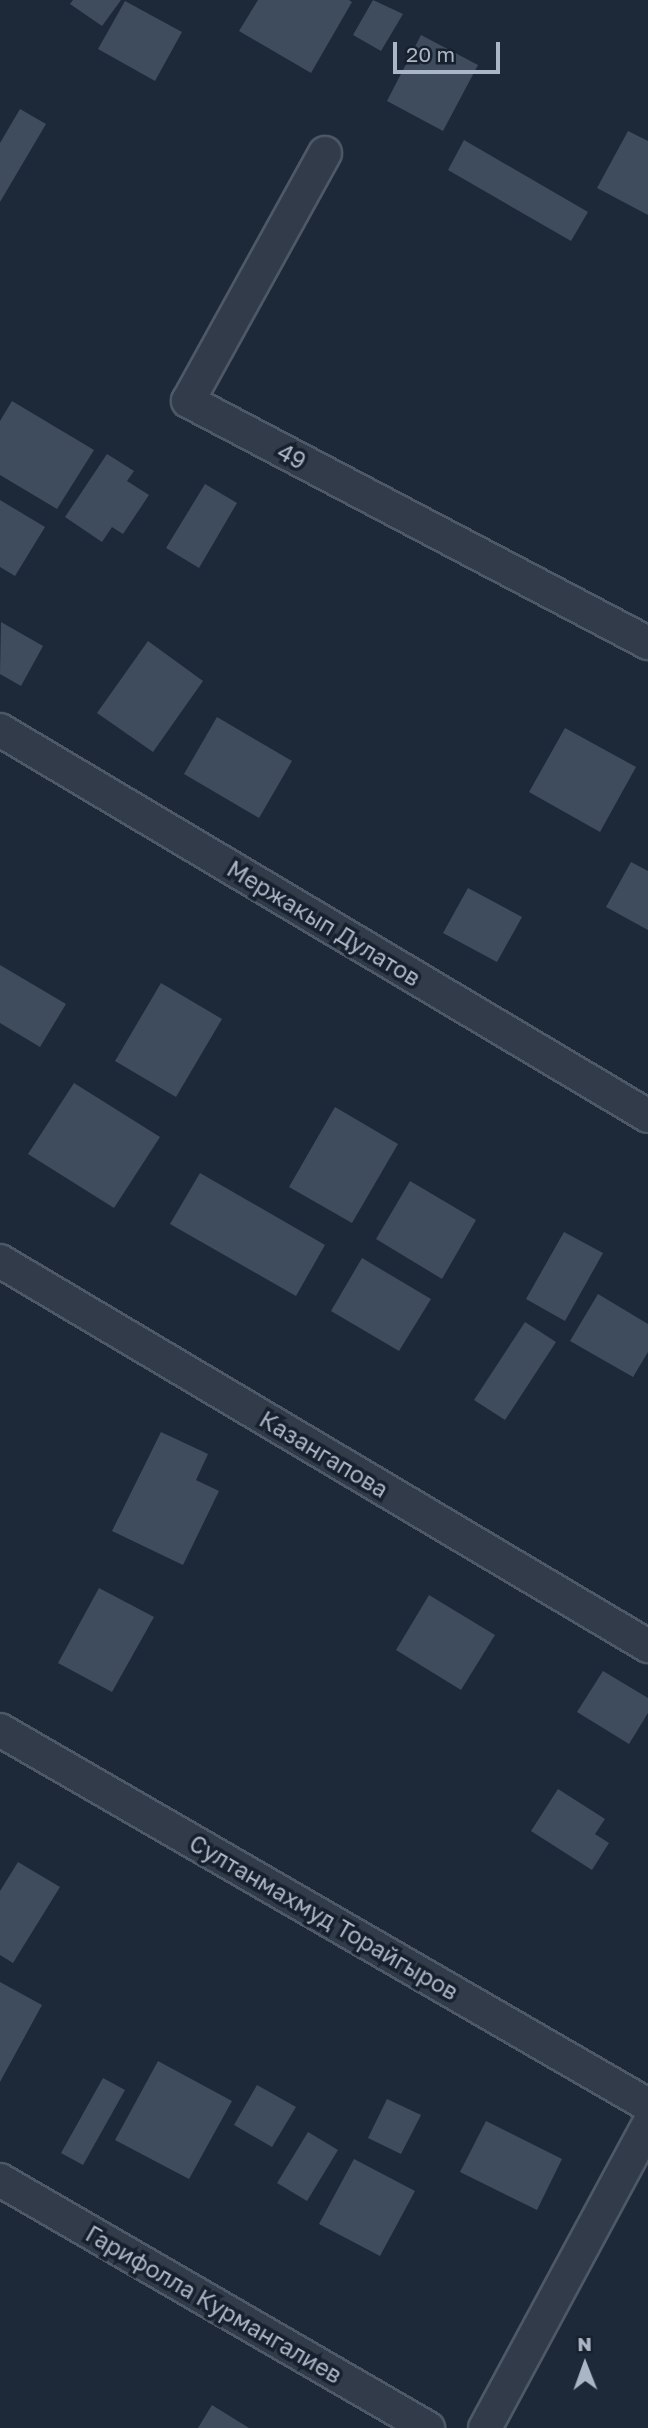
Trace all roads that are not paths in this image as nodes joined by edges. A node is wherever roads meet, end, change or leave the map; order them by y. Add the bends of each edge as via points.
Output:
1 (325, 153) dead end
2 (648, 643) edge
3 (0, 730) edge
4 (648, 1116) edge
5 (0, 1261) edge
6 (648, 1646) edge
7 (0, 1730) edge
8 (648, 2105) edge
9 (648, 2125) edge
10 (0, 2180) edge
11 (428, 2428) edge
12 (485, 2428) edge

1 - 2 street, 49 via 188,401
3 - 4 street, Мержакып Дулатов
5 - 6 street, Казангапова
7 - 8 street, Султанмахмуд Торайгыров
9 - 12 street
10 - 11 street, Гарифолла Курмангалиев

